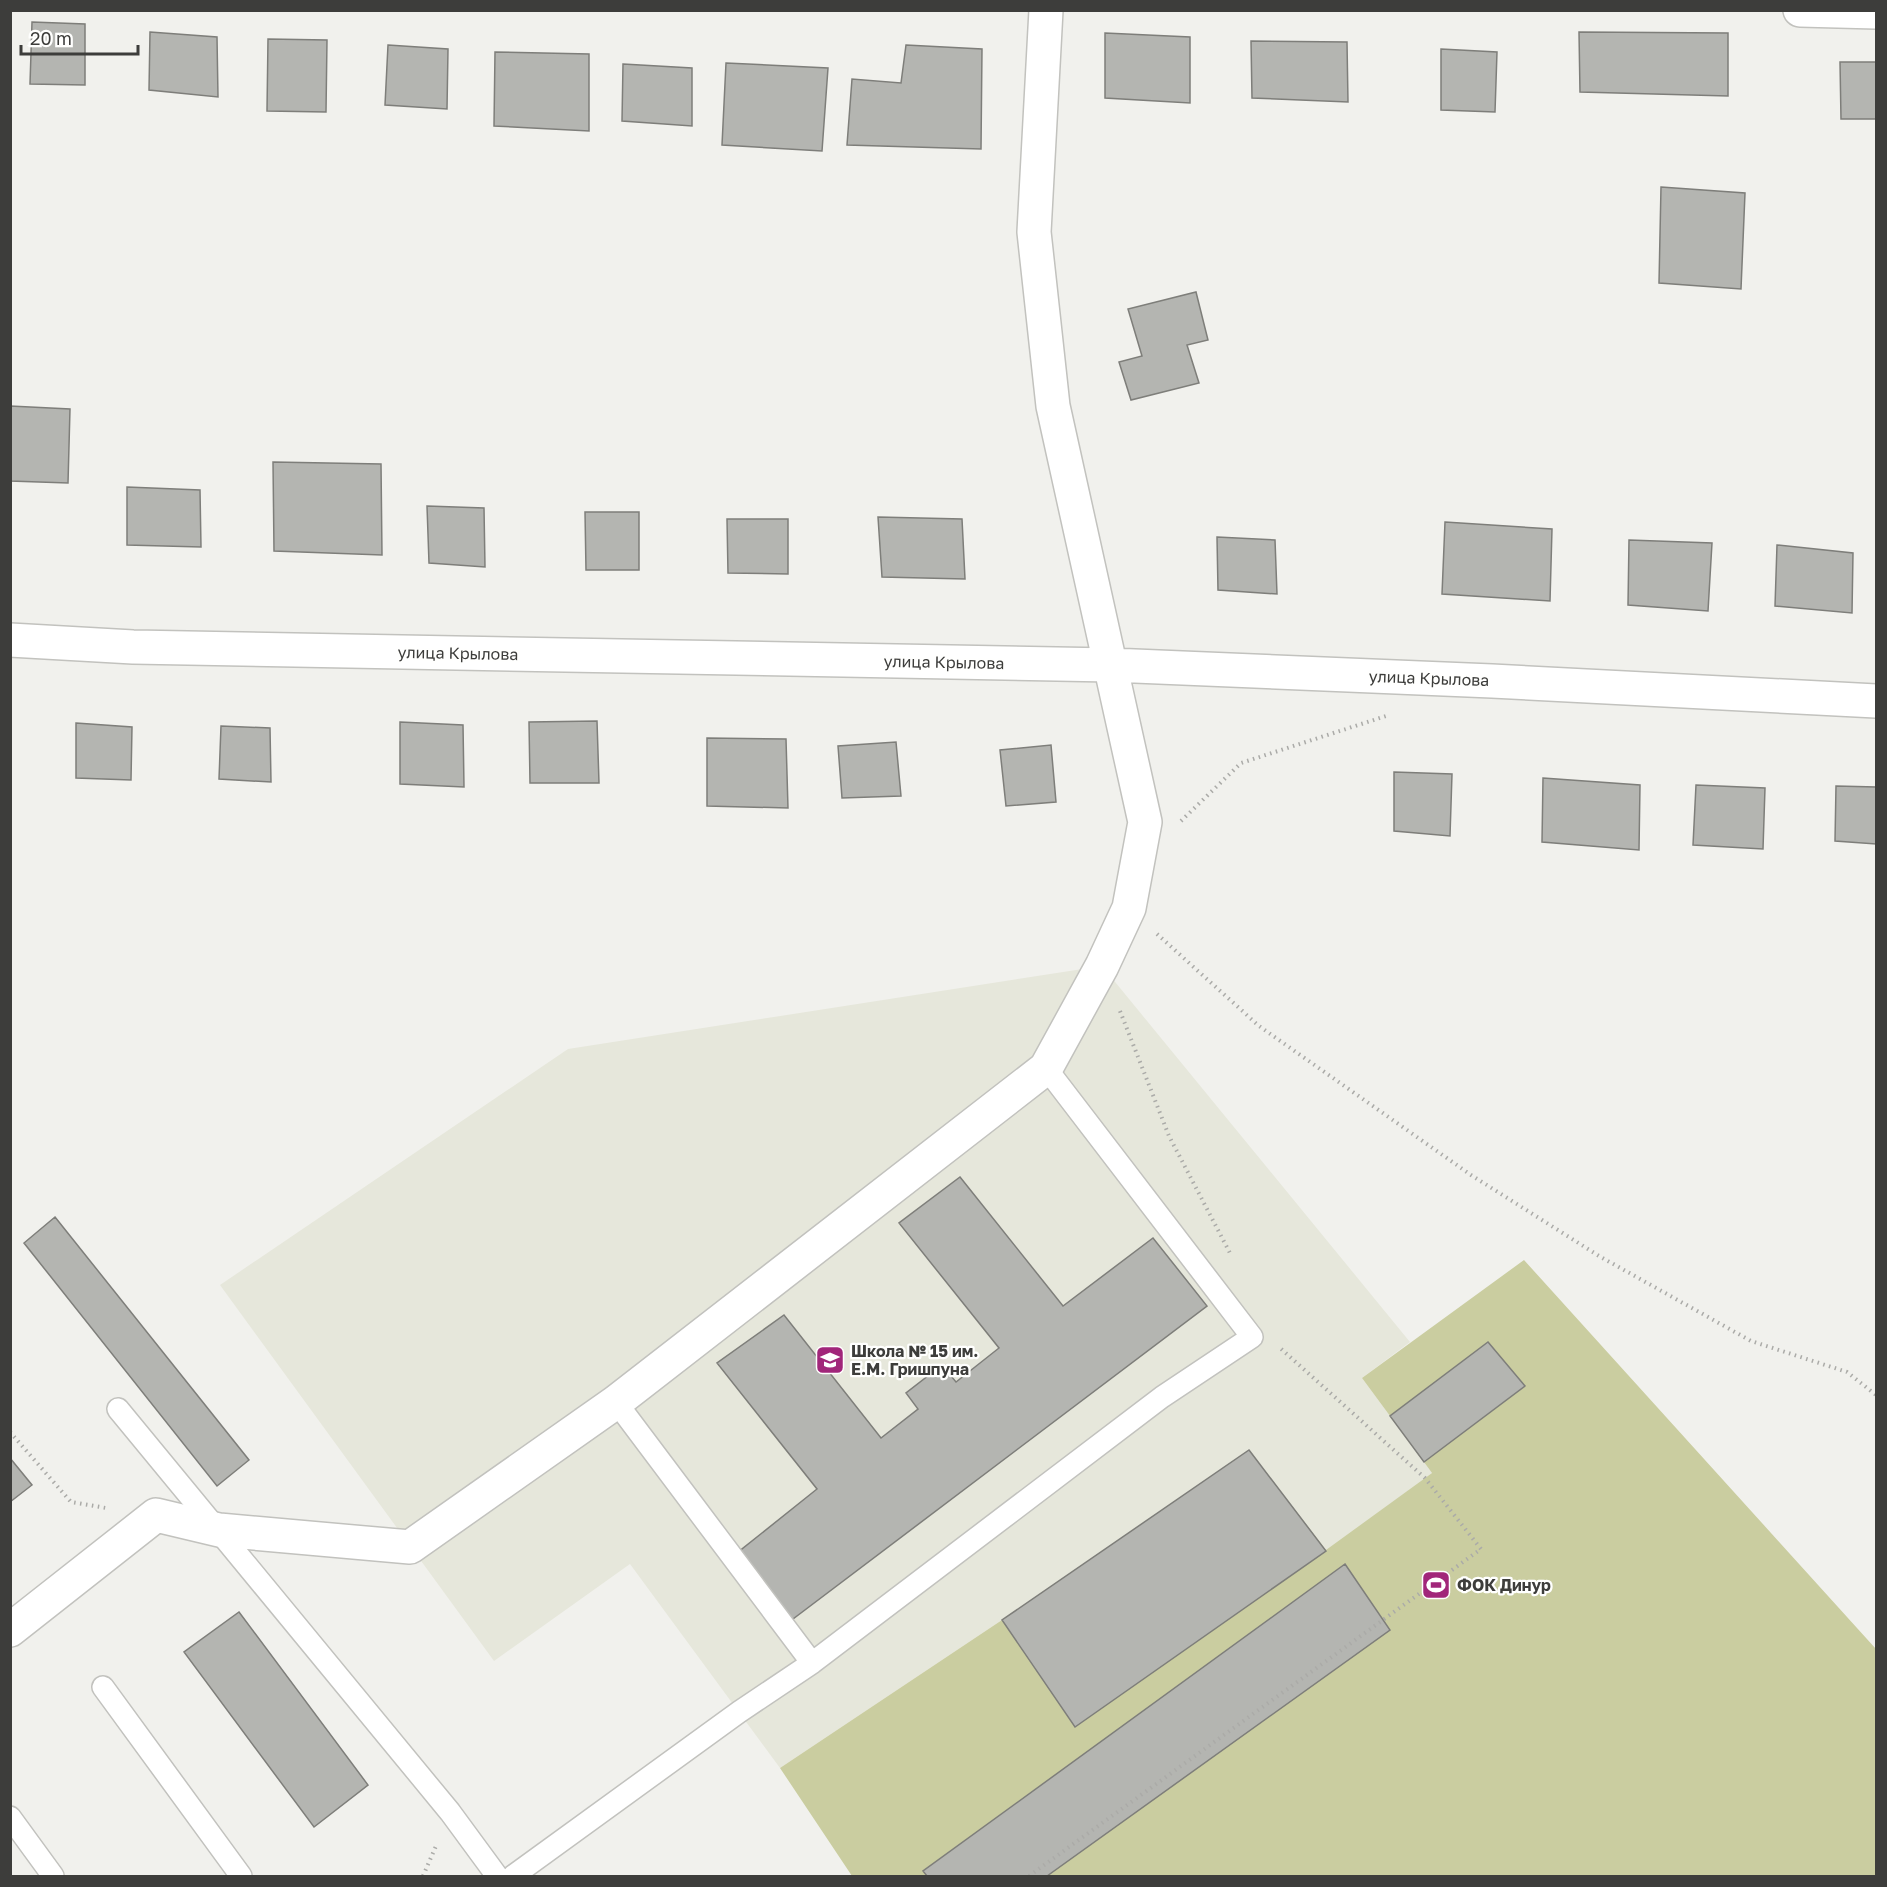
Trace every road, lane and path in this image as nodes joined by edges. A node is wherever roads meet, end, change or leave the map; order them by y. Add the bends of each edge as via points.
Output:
1 (1046, 10) edge
2 (1800, 10) edge
3 (1876, 12) edge
4 (10, 640) edge
5 (1111, 665) junction
6 (1876, 701) edge
7 (1394, 713) dead end
8 (1177, 825) dead end
9 (1129, 908) junction
10 (1102, 966) junction
11 (1046, 1068) junction
12 (1235, 1263) dead end
13 (1274, 1338) dead end
14 (1876, 1395) edge
15 (616, 1402) junction
16 (118, 1409) dead end
17 (10, 1432) edge
18 (156, 1515) junction
19 (219, 1530) junction
20 (10, 1630) edge
21 (812, 1663) junction
22 (103, 1687) dead end
23 (10, 1817) edge
24 (53, 1876) edge
25 (241, 1876) edge
26 (497, 1876) edge
27 (513, 1876) edge
28 (1029, 1876) edge

1 - 5 street via 1034,232 1053,406
2 - 3 street
4 - 5 street, улица Крылова via 145,647
5 - 6 street, улица Крылова
5 - 9 street via 1145,822
7 - 8 path via 1241,763
9 - 10 street
9 - 14 path via 1259,1026 1472,1175 1599,1256 1751,1341 1847,1372
10 - 11 street
10 - 12 path via 1169,1136
11 - 15 street
11 - 21 lane via 1252,1337 1162,1397
13 - 28 path via 1280,1348 1425,1478 1480,1550
15 - 19 street via 410,1547
15 - 21 lane
16 - 19 lane
17 - 18 path via 71,1502
18 - 19 street
18 - 20 street
19 - 26 lane via 450,1812
21 - 27 lane
22 - 25 lane
23 - 24 lane

